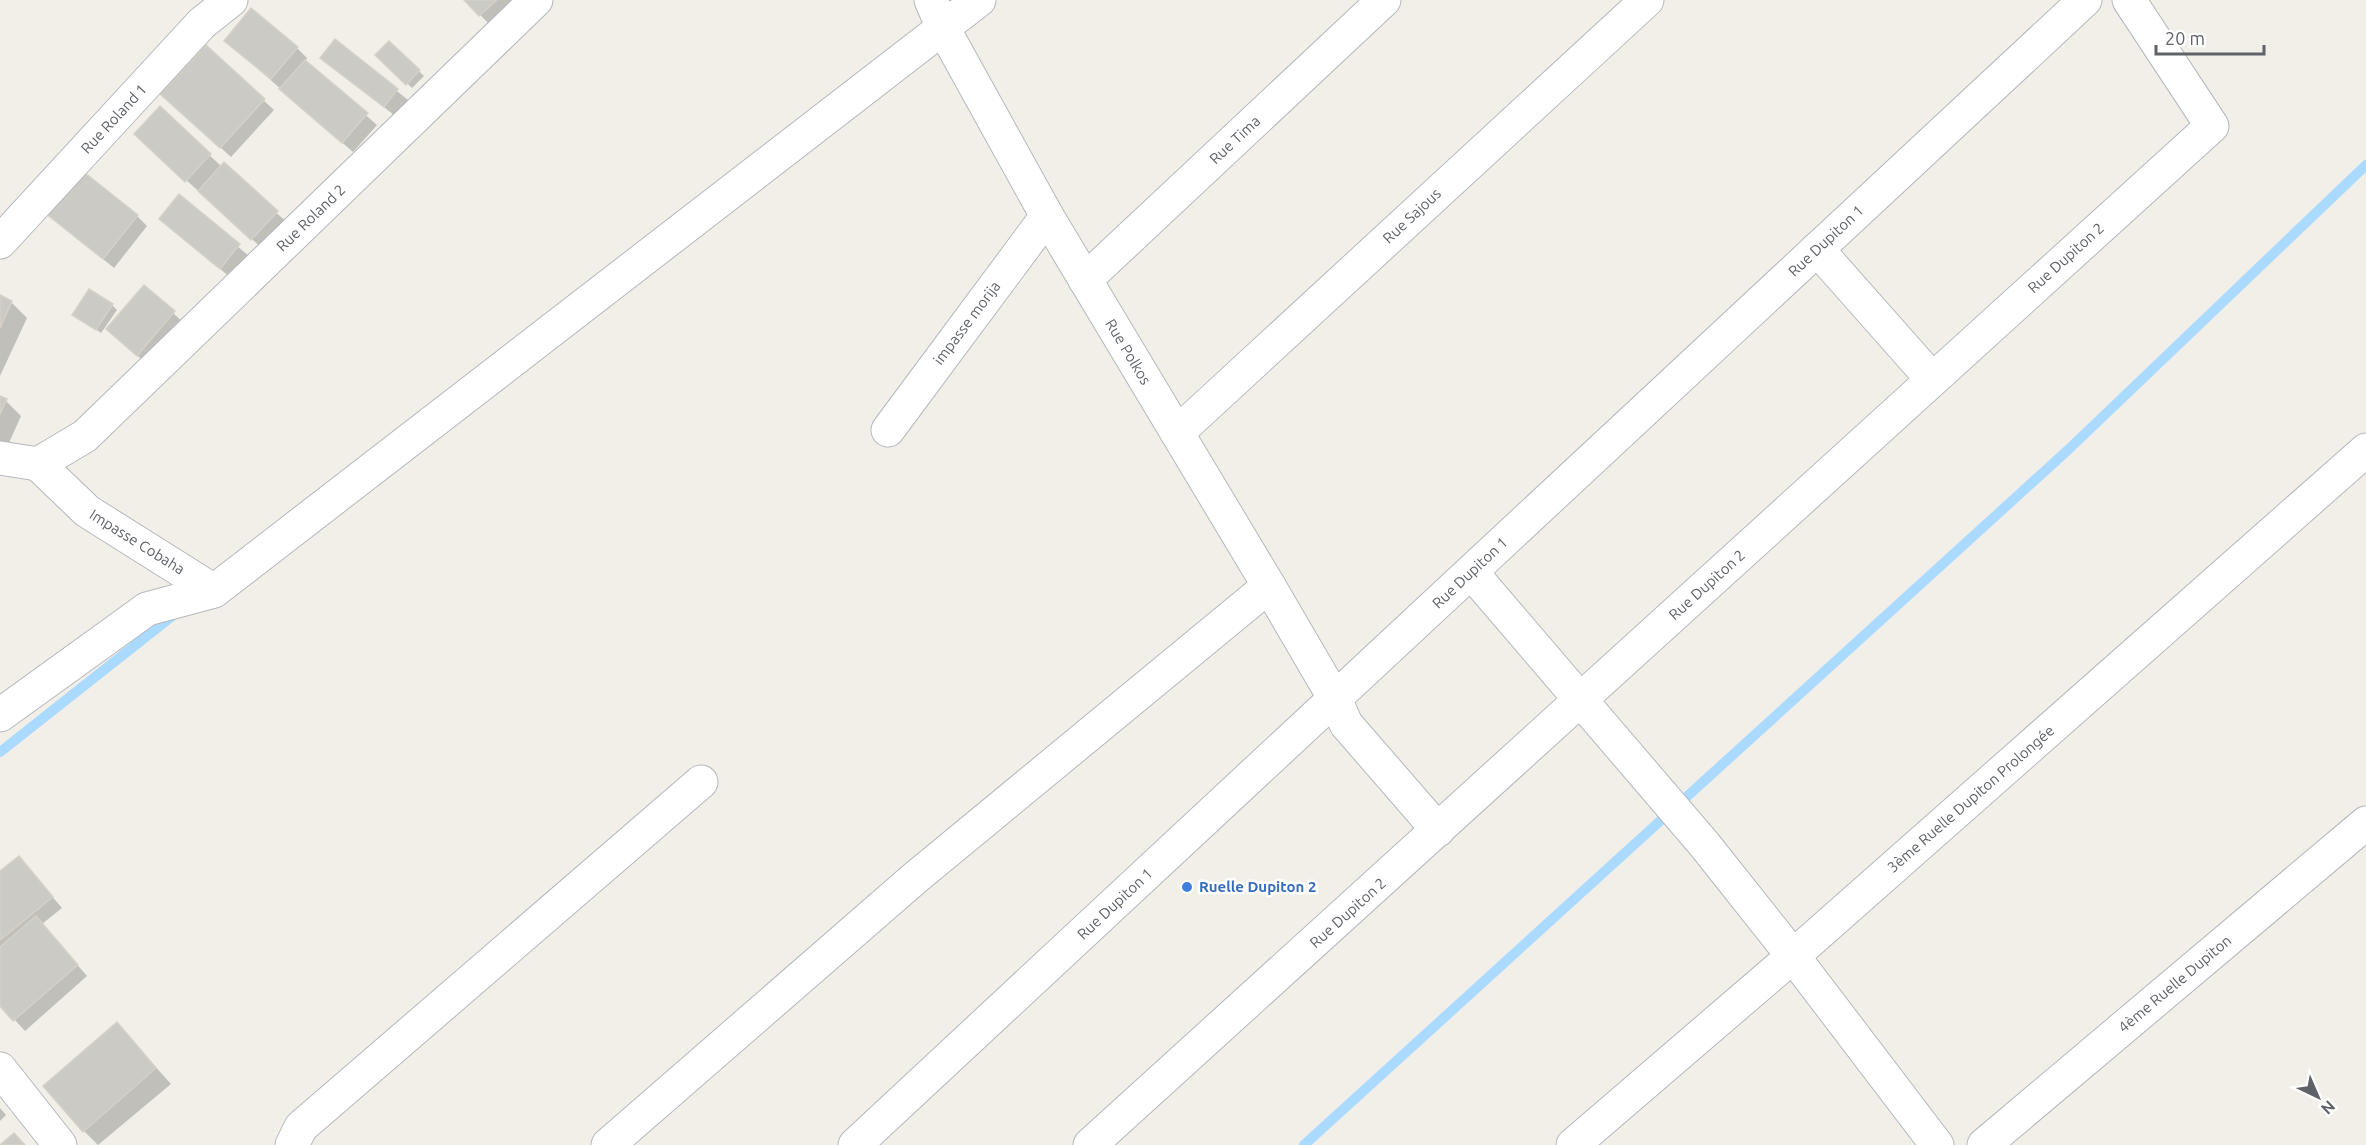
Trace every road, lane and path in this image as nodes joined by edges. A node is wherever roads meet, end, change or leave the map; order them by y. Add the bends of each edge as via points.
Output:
1 (231, 0) edge
2 (536, 0) edge
3 (979, 0) edge
4 (1384, 0) edge
5 (1647, 0) edge
6 (2085, 0) edge
7 (2129, 0) edge
8 (937, 13) edge
9 (1047, 216) junction
10 (0, 242) edge
11 (1817, 249) junction
12 (1085, 280) junction
13 (1932, 379) junction
14 (888, 430) dead end
15 (1177, 433) junction
16 (2366, 450) edge
17 (0, 458) edge
18 (38, 464) junction
19 (1471, 572) junction
20 (1269, 586) junction
21 (214, 591) junction
22 (1335, 699) junction
23 (1582, 699) junction
24 (0, 715) edge
25 (700, 782) dead end
26 (2366, 823) edge
27 (1438, 830) junction
28 (1793, 956) junction
29 (0, 1069) edge
30 (60, 1145) edge
31 (292, 1145) edge
32 (608, 1145) edge
33 (855, 1145) edge
34 (1090, 1145) edge
35 (1573, 1145) edge
36 (1937, 1145) edge
37 (1984, 1145) edge

1 - 10 street, Rue Roland 1 via 202,23
2 - 18 street, Rue Roland 2 via 85,436
3 - 8 street
4 - 12 street, Rue Tima
5 - 15 street, Rue Sajous
6 - 11 street, Rue Dupiton 1
7 - 13 street, Rue Dupiton 2 via 2212,126
8 - 9 street, Rue Polkos
8 - 21 street
9 - 12 street, Rue Polkos
9 - 14 street, impasse morija
11 - 13 street
11 - 19 street, Rue Dupiton 1
12 - 15 street, Rue Polkos
13 - 23 street, Rue Dupiton 2
15 - 20 street, Rue Polkos
16 - 28 street, 3ème Ruelle Dupiton Prolongée
17 - 18 street
18 - 21 street, Impasse Cobaha via 87,511
19 - 22 street, Rue Dupiton 1
19 - 23 street
20 - 22 street, Rue Polkos
20 - 32 street via 915,878
21 - 24 street via 147,609
22 - 27 street, Rue Polkos via 1346,724
22 - 33 street, Rue Dupiton 1
23 - 27 street, Rue Dupiton 2
23 - 28 street
25 - 31 street via 301,1127
26 - 37 street, 4ème Ruelle Dupiton
27 - 34 street, Rue Dupiton 2
28 - 35 street, 3ème Ruelle Dupiton Prolongée
28 - 36 street
29 - 30 street

